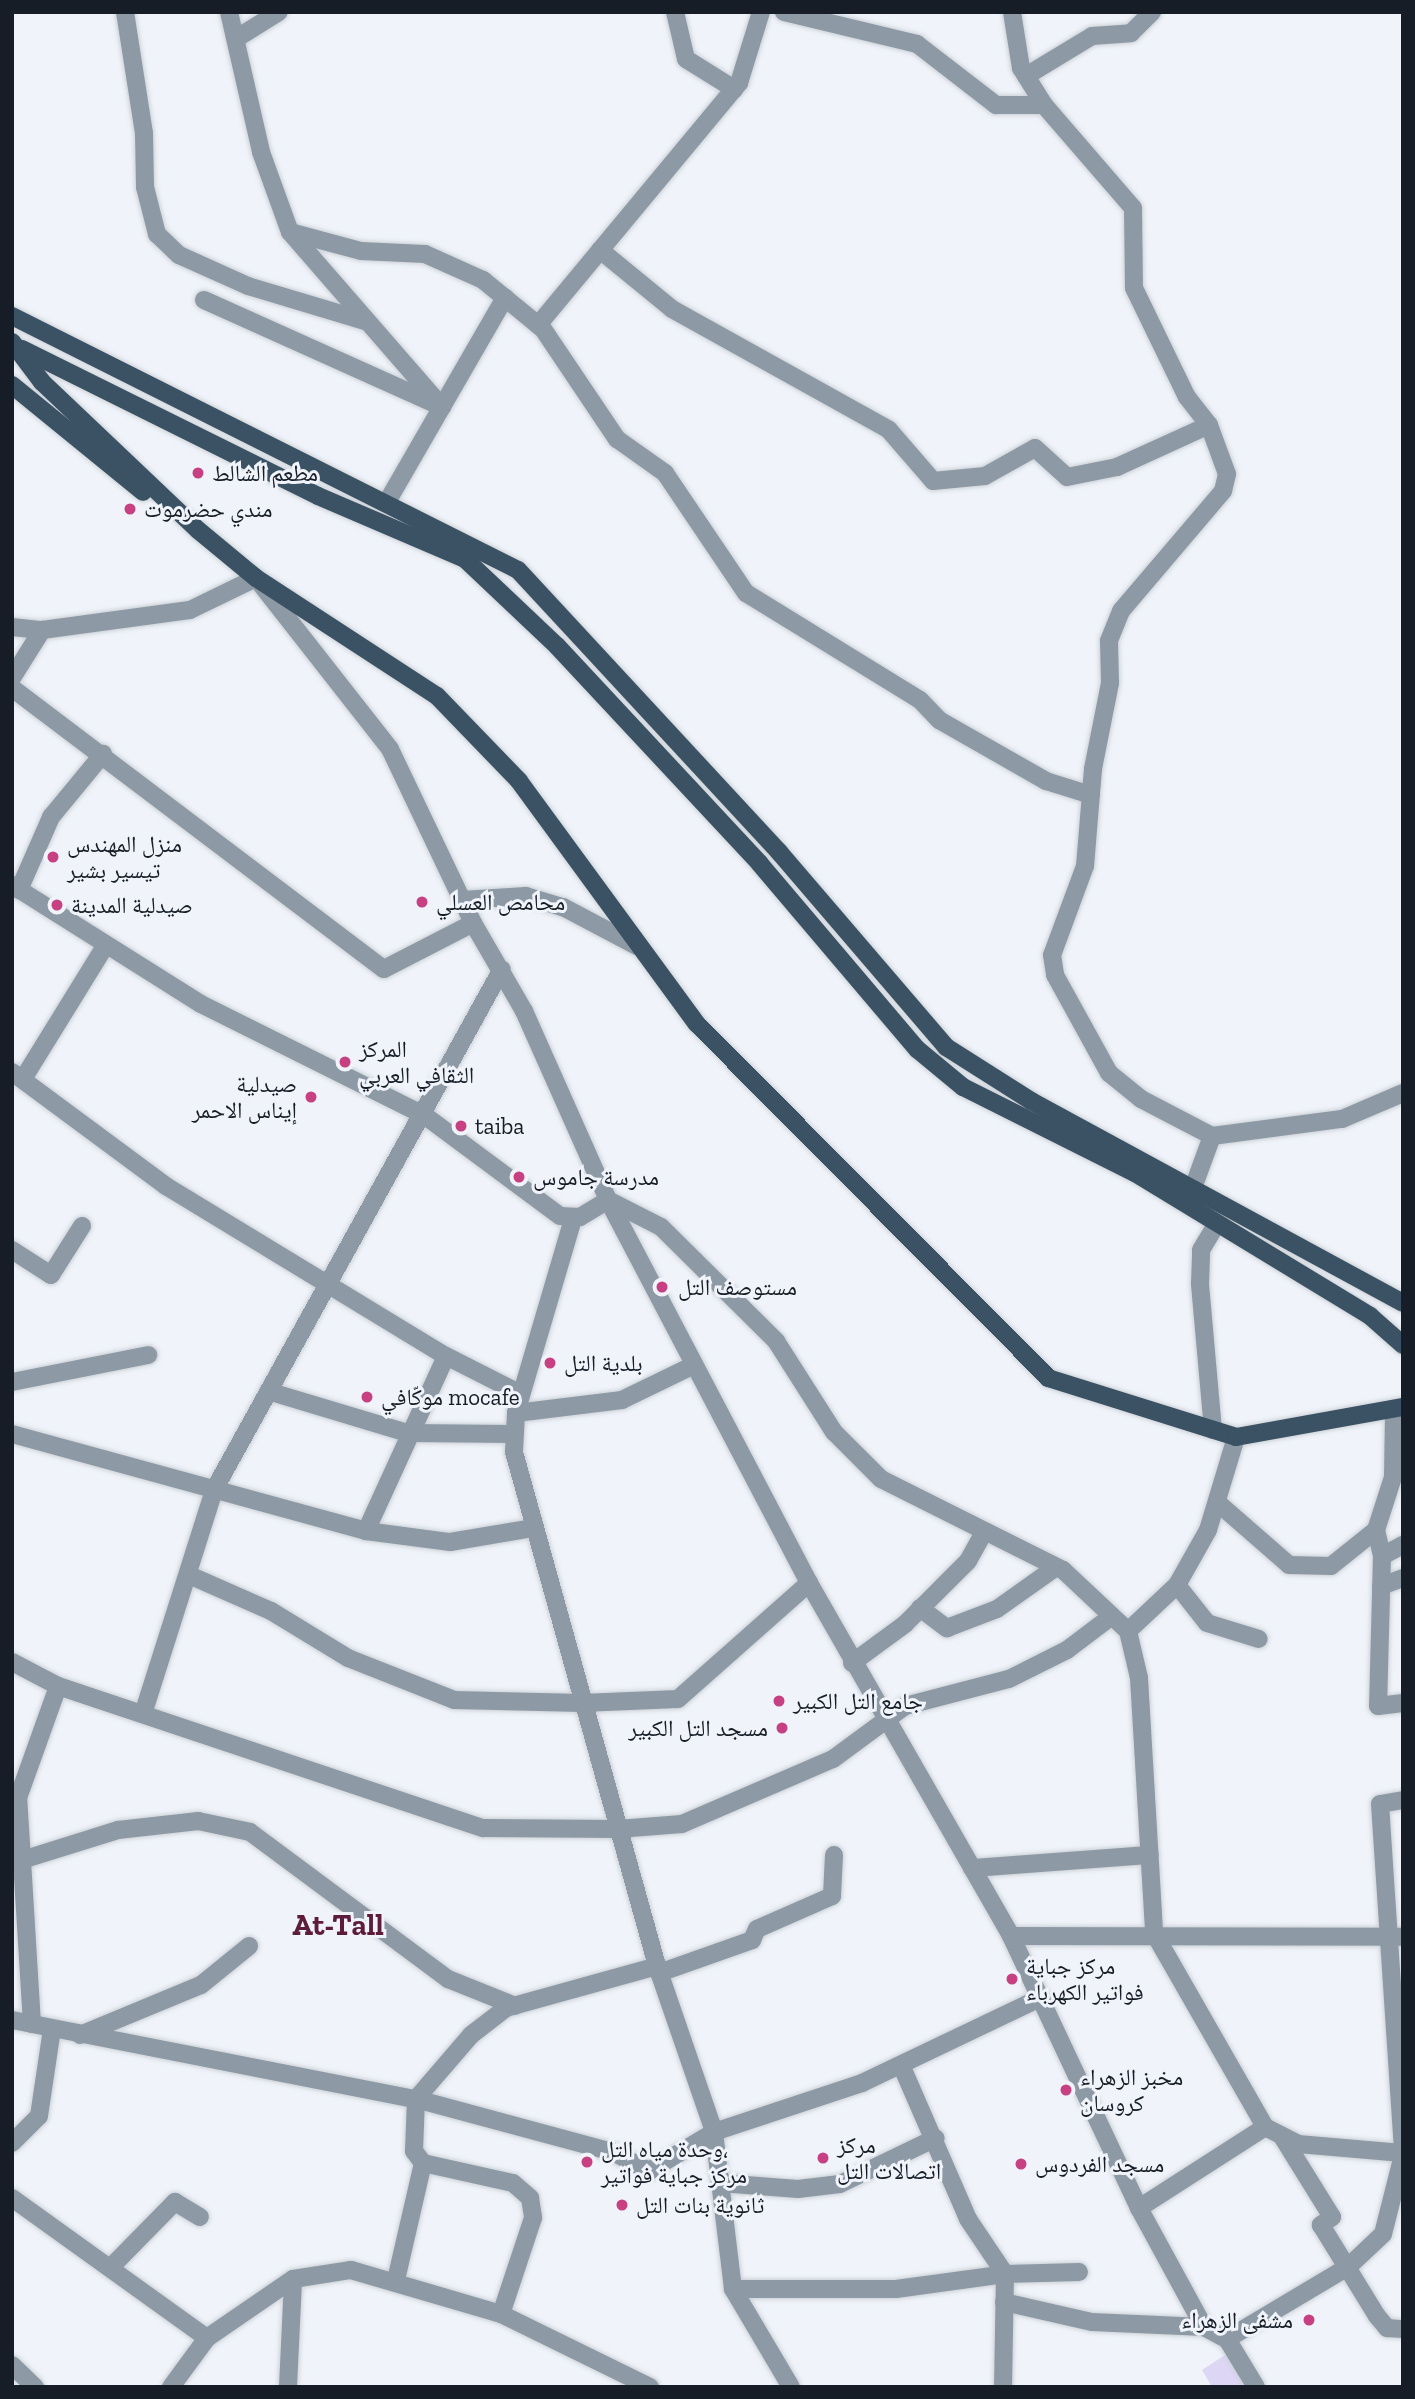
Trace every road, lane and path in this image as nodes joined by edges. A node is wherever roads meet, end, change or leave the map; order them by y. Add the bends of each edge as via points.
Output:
1 (125, 12) edge
2 (229, 12) edge
3 (279, 12) edge
4 (675, 12) edge
5 (761, 12) edge
6 (784, 12) edge
7 (836, 12) edge
8 (1012, 12) edge
9 (1152, 12) edge
10 (851, 27) junction
11 (237, 38) junction
12 (1026, 76) junction
13 (734, 89) junction
14 (1044, 105) junction
15 (290, 232) junction
16 (600, 250) junction
17 (505, 298) junction
18 (204, 300) dead end
19 (12, 316) edge
20 (368, 322) junction
21 (538, 325) junction
22 (13, 344) edge
23 (12, 385) edge
24 (442, 407) junction
25 (1209, 425) junction
26 (387, 502) junction
27 (198, 530) junction
28 (256, 578) junction
29 (12, 627) edge
30 (42, 630) junction
31 (12, 678) edge
32 (12, 688) edge
33 (103, 754) junction
34 (1091, 795) junction
35 (15, 887) edge
36 (462, 900) junction
37 (473, 923) junction
38 (105, 946) junction
39 (637, 946) junction
40 (502, 969) junction
41 (18, 1076) edge
42 (1403, 1093) edge
43 (424, 1115) junction
44 (1212, 1136) junction
45 (1192, 1188) junction
46 (608, 1200) junction
47 (573, 1219) junction
48 (1217, 1223) junction
49 (82, 1226) dead end
50 (12, 1250) edge
51 (326, 1282) junction
52 (1403, 1303) edge
53 (1403, 1345) edge
54 (148, 1354) dead end
55 (446, 1356) junction
56 (694, 1365) junction
57 (12, 1382) edge
58 (271, 1392) junction
59 (521, 1394) junction
60 (1399, 1408) edge
61 (516, 1413) junction
62 (1213, 1430) junction
63 (408, 1433) junction
64 (12, 1434) edge
65 (513, 1434) junction
66 (1236, 1437) junction
67 (1398, 1476) edge
68 (214, 1490) junction
69 (1218, 1503) junction
70 (534, 1528) junction
71 (366, 1531) junction
72 (1376, 1531) junction
73 (983, 1534) junction
74 (1403, 1545) edge
75 (1381, 1556) junction
76 (1056, 1567) junction
77 (189, 1575) junction
78 (1403, 1578) edge
79 (809, 1583) junction
80 (1177, 1585) junction
81 (1381, 1586) junction
82 (920, 1608) junction
83 (1112, 1616) junction
84 (1128, 1631) junction
85 (1259, 1639) dead end
86 (12, 1662) edge
87 (852, 1662) junction
88 (58, 1686) junction
89 (582, 1703) junction
90 (1403, 1703) edge
91 (143, 1714) junction
92 (885, 1719) junction
93 (1403, 1800) edge
94 (15, 1806) edge
95 (618, 1829) junction
96 (834, 1855) dead end
97 (1150, 1855) junction
98 (22, 1860) junction
99 (972, 1868) junction
100 (1154, 1933) junction
101 (1011, 1936) junction
102 (1397, 1938) edge
103 (248, 1945) dead end
104 (658, 1969) junction
105 (1042, 1997) junction
106 (515, 2006) junction
107 (1397, 2019) edge
108 (12, 2020) edge
109 (32, 2024) junction
110 (52, 2029) junction
111 (80, 2035) junction
112 (902, 2067) junction
113 (1400, 2097) edge
114 (416, 2099) junction
115 (714, 2132) junction
116 (1273, 2132) junction
117 (936, 2138) junction
118 (12, 2143) edge
119 (1403, 2153) edge
120 (423, 2163) junction
121 (720, 2183) junction
122 (12, 2198) edge
123 (1139, 2208) junction
124 (200, 2217) dead end
125 (112, 2266) junction
126 (1349, 2267) junction
127 (1079, 2272) dead end
128 (1005, 2274) junction
129 (293, 2279) junction
130 (396, 2280) junction
131 (733, 2289) junction
132 (1004, 2302) junction
133 (501, 2314) junction
134 (1204, 2327) junction
135 (1403, 2329) edge
136 (207, 2337) junction
137 (1227, 2339) junction
138 (12, 2365) edge
139 (35, 2387) edge
140 (171, 2387) edge
141 (288, 2387) edge
142 (650, 2387) edge
143 (791, 2387) edge
144 (1003, 2387) edge
145 (1256, 2387) edge

1 - 20 street via 144,133 145,187 157,234 179,255 248,286
2 - 11 street
3 - 11 street
4 - 13 street via 686,59
5 - 13 street
6 - 10 street
7 - 10 street
8 - 12 street
9 - 12 street via 1131,33 1092,36
10 - 14 street via 917,44 996,105
11 - 15 street via 261,152
12 - 14 street
13 - 16 street
14 - 25 street via 1133,208 1134,288 1187,397
15 - 17 street via 360,251 425,254 483,280
15 - 20 street
16 - 21 street
16 - 25 street via 672,309 889,429 933,481 985,476 1035,448 1067,477 1117,467
17 - 21 street
17 - 24 street
18 - 24 street
19 - 26 main road
20 - 24 street
21 - 34 street via 617,439 665,473 746,593 920,700 940,720 1045,781
22 - 27 main road via 42,382
22 - 48 main road via 305,490 465,559 557,646 750,854 917,1049 963,1087 1135,1173
23 - 27 main road
24 - 26 street
25 - 34 street via 1224,458 1223,491 1121,611 1109,641 1110,683
26 - 45 main road via 518,570 779,852 946,1047
27 - 28 main road
28 - 30 street via 190,610
28 - 36 street via 390,748
28 - 39 main road via 437,696 519,781
29 - 30 street
30 - 31 street
32 - 33 street
33 - 35 street via 51,817
33 - 37 street via 384,969
34 - 44 street via 1085,866 1052,955 1055,975 1109,1073 1141,1099
35 - 38 street
36 - 37 street
36 - 39 street via 526,896 563,906
37 - 40 street
38 - 41 street
38 - 43 street via 201,1004
39 - 62 main road via 697,1024 1048,1378
40 - 43 street
40 - 46 street
41 - 51 street via 130,1164
42 - 44 street via 1342,1119
43 - 47 street via 560,1216
43 - 51 street
44 - 45 street
45 - 52 main road
46 - 47 street
46 - 56 street
46 - 73 street via 661,1227 776,1341 834,1432 881,1479
47 - 59 street
48 - 53 main road via 1370,1316
48 - 62 street via 1201,1250 1200,1272
49 - 50 street via 51,1275
51 - 55 street
51 - 58 street
54 - 57 street
55 - 59 street
55 - 63 street
56 - 61 street via 622,1400
56 - 79 street
58 - 63 street
58 - 68 street
59 - 61 street
60 - 66 main road
60 - 67 street
61 - 65 street
62 - 66 main road
63 - 65 street
63 - 71 street
64 - 68 street
65 - 70 street
66 - 69 street
67 - 72 street
68 - 71 street
68 - 77 street
69 - 72 street via 1289,1565 1331,1566
69 - 80 street
70 - 71 street via 450,1542
70 - 89 street
72 - 75 street
73 - 76 street
73 - 82 street via 968,1561
74 - 75 street
75 - 81 street
76 - 82 street via 997,1609 947,1628
76 - 83 street
77 - 89 street via 271,1611 348,1658 454,1700
77 - 91 street
78 - 81 street
79 - 87 street
79 - 89 street via 678,1699
80 - 84 street
80 - 85 street via 1207,1623
81 - 90 street via 1378,1706
82 - 87 street
83 - 84 street
83 - 92 street via 1067,1650 1009,1679 905,1706
84 - 97 street via 1139,1678
86 - 88 street
87 - 92 street
88 - 91 street
88 - 94 street
89 - 95 street
91 - 95 street via 483,1828
92 - 95 street via 833,1759 682,1824
92 - 99 street
93 - 102 street via 1380,1804
94 - 98 street
95 - 104 street
96 - 104 street via 832,1896 757,1929 752,1940
97 - 99 street
97 - 100 street
98 - 106 street via 118,1830 198,1821 250,1832 448,1979
98 - 109 street
99 - 101 street
100 - 101 street
100 - 102 street
100 - 116 street
101 - 105 street
102 - 107 street
103 - 111 street via 201,1985
104 - 106 street
104 - 115 street
105 - 112 street
105 - 123 street
106 - 114 street via 471,2035
107 - 113 street
108 - 109 street
109 - 110 street
110 - 111 street
110 - 118 street via 39,2116
111 - 114 street
112 - 115 street
112 - 117 street
113 - 119 street
114 - 115 street via 613,2152 649,2171
114 - 120 street via 414,2151
115 - 121 street
116 - 119 street via 1298,2144
116 - 123 street
116 - 126 street via 1332,2217 1321,2225
117 - 121 street via 840,2183 798,2189
117 - 128 street via 968,2220
119 - 126 street via 1384,2234
120 - 130 street via 413,2230
120 - 133 street via 513,2183 530,2198 533,2218
121 - 131 street
122 - 125 street
123 - 134 street
124 - 125 street via 175,2202
125 - 136 street
126 - 135 street via 1382,2322
126 - 137 street
127 - 128 street
128 - 131 street via 896,2289
128 - 132 street
129 - 130 street via 351,2270
129 - 136 street
129 - 141 street
130 - 133 street
131 - 143 street
132 - 134 street via 1092,2322
132 - 144 street
133 - 142 street
134 - 137 street
136 - 140 street
137 - 145 street
138 - 139 street

